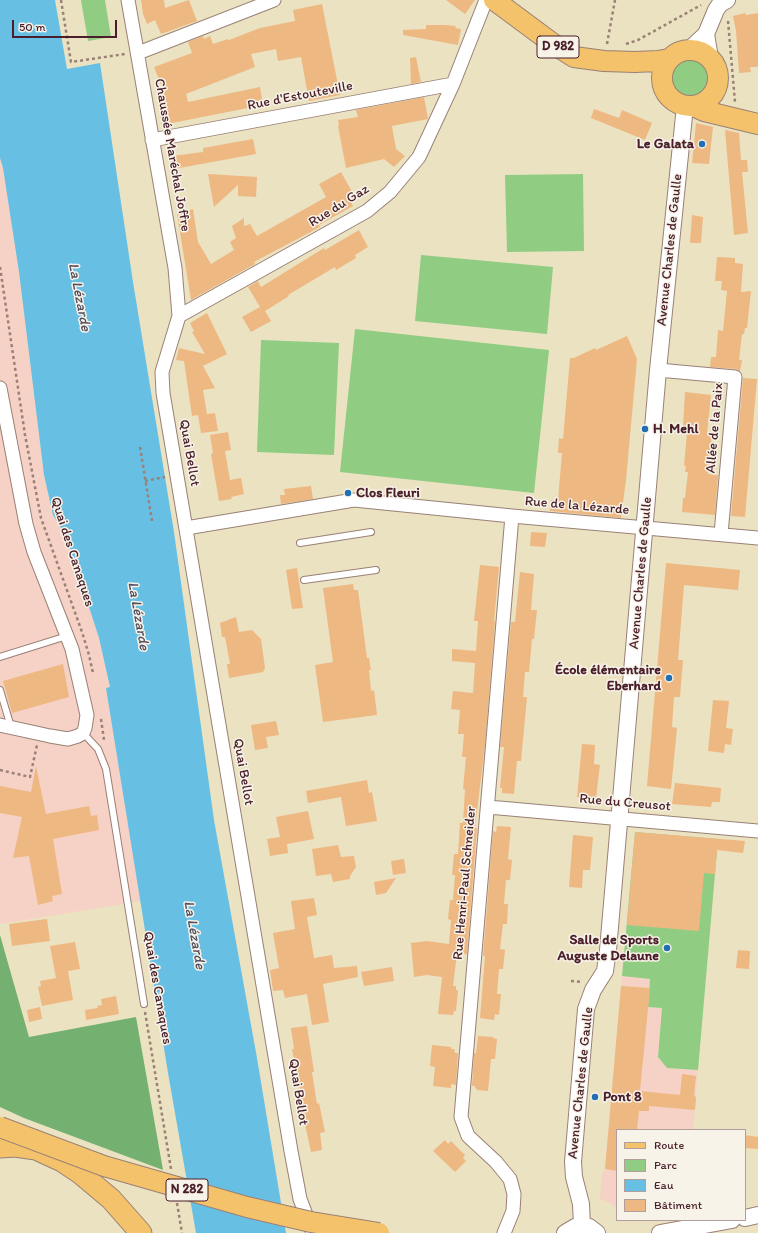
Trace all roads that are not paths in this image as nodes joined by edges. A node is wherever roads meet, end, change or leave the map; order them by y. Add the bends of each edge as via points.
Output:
1 (128, 0) edge
2 (274, 0) edge
3 (486, 0) edge
4 (494, 0) edge
5 (721, 5) edge
6 (706, 34) junction
7 (688, 50) junction
8 (138, 53) junction
9 (710, 58) junction
10 (670, 59) junction
11 (635, 62) junction
12 (662, 79) junction
13 (453, 84) junction
14 (712, 96) junction
15 (689, 106) junction
16 (731, 111) junction
17 (758, 124) edge
18 (152, 140) junction
19 (179, 316) junction
20 (658, 370) junction
21 (0, 388) edge
22 (512, 516) junction
23 (186, 528) junction
24 (645, 528) junction
25 (371, 532) dead end
26 (721, 534) junction
27 (758, 538) edge
28 (300, 543) dead end
29 (376, 570) dead end
30 (304, 580) dead end
31 (67, 636) junction
32 (0, 658) edge
33 (0, 690) edge
34 (5, 727) edge
35 (83, 732) junction
36 (488, 807) junction
37 (619, 819) junction
38 (758, 831) edge
39 (144, 1004) road end
40 (0, 1127) edge
41 (0, 1147) edge
42 (758, 1215) edge
43 (746, 1218) edge
44 (726, 1221) edge
45 (582, 1226) junction
46 (141, 1233) edge
47 (313, 1233) edge
48 (379, 1233) edge
49 (504, 1233) edge
50 (565, 1233) edge
51 (598, 1233) edge
52 (660, 1233) edge

1 - 8 street, Chaussée Maréchal Joffre
2 - 8 street
3 - 13 street, Rue du Gaz
4 - 11 main road, D 982 via 552,44 574,57
5 - 6 street
6 - 7 street
6 - 9 street
7 - 9 main road via 699,51
7 - 10 main road via 675,54
8 - 18 street, Chaussée Maréchal Joffre
9 - 14 main road via 716,67 718,77 717,87
10 - 11 main road, D 982
10 - 12 main road via 662,72
11 - 12 main road, D 982
12 - 15 main road via 663,87 671,99
13 - 18 street, Rue d'Estouteville
13 - 19 street, Rue du Gaz via 419,158 390,192 367,210
14 - 15 main road via 700,104
14 - 16 main road
15 - 16 main road
15 - 20 street, Avenue Charles de Gaulle
16 - 17 main road
18 - 19 street, Chaussée Maréchal Joffre via 175,268
19 - 23 street, Quai Bellot via 162,372 163,393
20 - 24 street, Avenue Charles de Gaulle
20 - 26 street, Allée de la Paix via 735,377
21 - 31 street via 26,524 34,552
22 - 23 street, Rue de la Lézarde via 354,500
22 - 24 street, Rue de la Lézarde
22 - 36 street, Rue Henri-Paul Schneider
23 - 47 street, Quai Bellot via 300,1199
24 - 26 street, Rue de la Lézarde
24 - 37 street, Avenue Charles de Gaulle
25 - 28 lane
26 - 27 street, Rue de la Lézarde
29 - 30 lane
31 - 32 lane
31 - 35 street via 87,715 86,728
33 - 34 lane
34 - 35 street via 68,739
35 - 39 lane, Quai des Canaques via 98,749 106,769
36 - 37 street, Rue du Creusot
36 - 49 street, Rue Henri-Paul Schneider via 461,1117 468,1136 510,1179 514,1194 513,1211
37 - 38 street, Rue du Creusot
37 - 45 street, Avenue Charles de Gaulle via 608,950 604,971 586,1009 573,1162 581,1204
40 - 48 main road, N 282, bridge via 104,1166 239,1205 311,1222
41 - 46 highway via 36,1149 62,1161 111,1199
42 - 43 street
44 - 52 street
45 - 50 street via 574,1227
45 - 51 street

